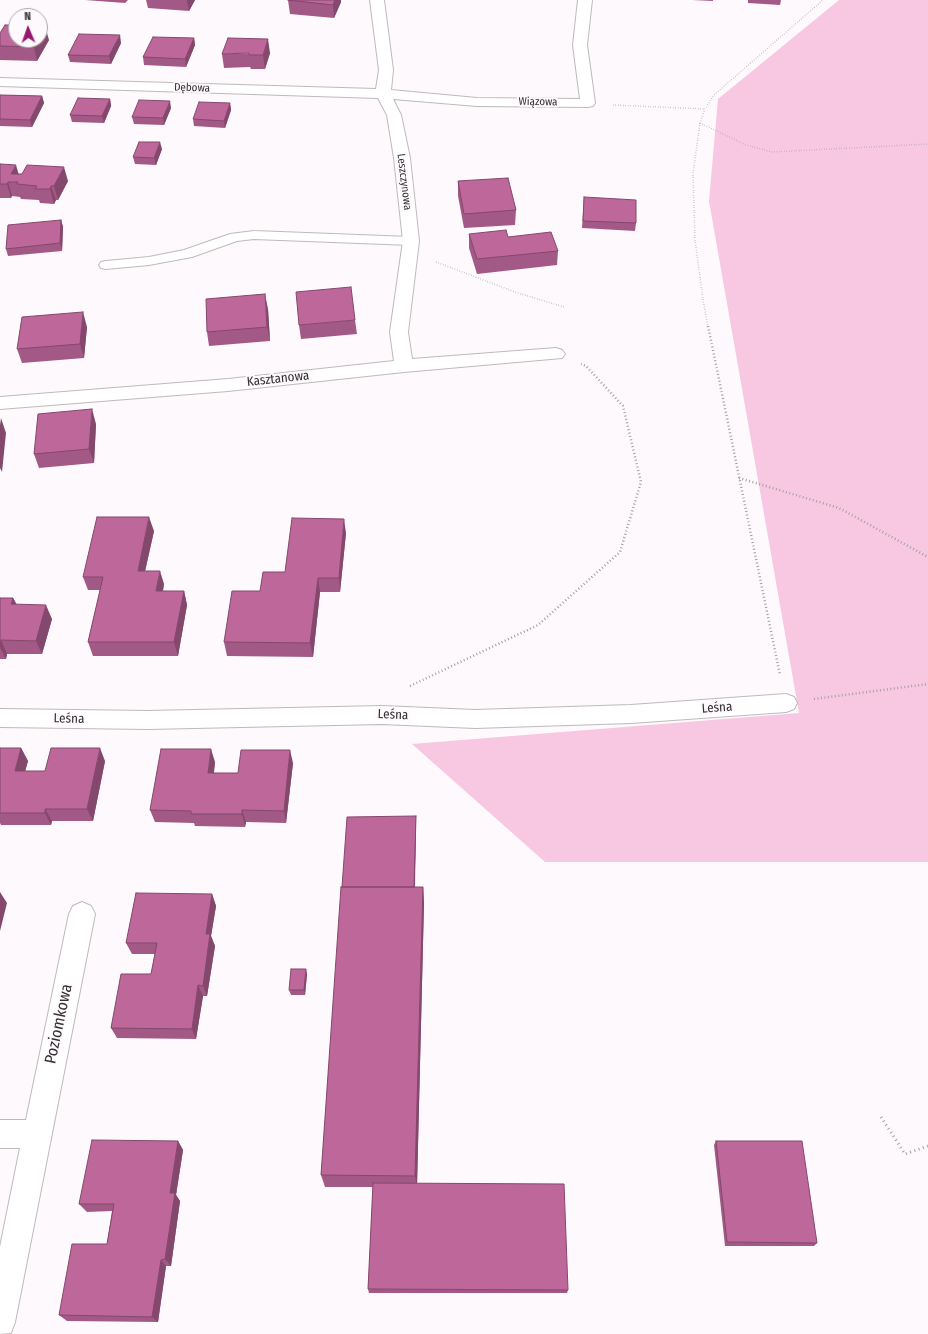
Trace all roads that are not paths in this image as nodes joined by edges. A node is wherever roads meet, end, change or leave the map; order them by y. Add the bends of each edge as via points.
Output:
1 (378, 0) edge
2 (585, 0) edge
3 (0, 82) edge
4 (383, 94) junction
5 (411, 241) junction
6 (106, 265) dead end
7 (556, 354) road end
8 (404, 366) junction
9 (0, 403) edge
10 (786, 703) road end
11 (0, 718) edge
12 (82, 914) dead end
13 (0, 1134) edge
14 (37, 1134) junction
15 (0, 1322) edge

1 - 4 street via 386,70
2 - 4 street, Wiązowa via 580,45 588,103 477,102
3 - 4 street, Dębowa
4 - 5 street, Leszczynowa via 394,115 402,158
5 - 6 lane via 254,235 235,237 187,254
5 - 8 street, Leszczynowa via 399,332
7 - 8 street, Kasztanowa
8 - 9 street, Kasztanowa via 228,385
10 - 11 street, Leśna via 631,714 476,719 382,715 148,720
12 - 14 street, Poziomkowa
13 - 14 street
14 - 15 street, Poziomkowa

